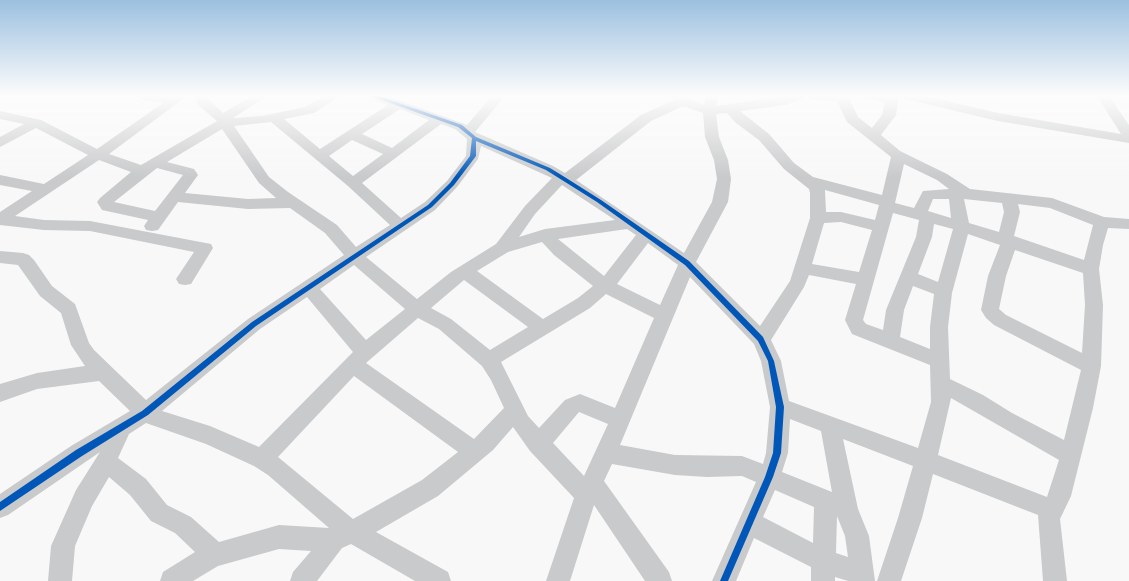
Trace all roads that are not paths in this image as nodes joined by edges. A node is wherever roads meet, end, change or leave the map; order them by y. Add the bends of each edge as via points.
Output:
1 (36, 123) joint
2 (142, 123) edge
3 (220, 123) edge
4 (224, 123) edge
5 (280, 123) edge
6 (370, 123) edge
7 (433, 123) edge
8 (451, 123) edge
9 (480, 123) edge
10 (639, 123) edge
11 (711, 123) edge
12 (745, 123) edge
13 (857, 123) edge
14 (883, 123) edge
15 (1039, 123) edge
16 (1121, 123) edge
17 (352, 135) junction
18 (471, 135) junction
19 (1129, 135) edge
20 (873, 136) junction
21 (1129, 139) edge
22 (0, 143) edge
23 (392, 153) junction
24 (98, 155) junction
25 (320, 155) junction
26 (898, 156) junction
27 (148, 167) junction
28 (564, 178) junction
29 (0, 180) edge
30 (809, 181) junction
31 (353, 183) junction
32 (46, 189) junction
33 (960, 194) junction
34 (175, 197) junction
35 (1009, 198) junction
36 (293, 202) junction
37 (887, 204) junction
38 (923, 215) junction
39 (159, 217) junction
40 (818, 218) junction
41 (0, 219) edge
42 (1102, 222) junction
43 (630, 223) junction
44 (1129, 224) edge
45 (400, 226) junction
46 (962, 226) junction
47 (880, 227) junction
48 (646, 234) junction
49 (545, 235) junction
50 (143, 236) junction
51 (1008, 241) junction
52 (502, 248) junction
53 (0, 257) edge
54 (355, 257) junction
55 (686, 263) junction
56 (803, 268) junction
57 (1091, 269) junction
58 (465, 271) junction
59 (908, 278) junction
60 (185, 279) dead end
61 (866, 280) junction
62 (605, 286) junction
63 (308, 287) junction
64 (944, 291) junction
65 (417, 309) junction
66 (666, 315) junction
67 (542, 328) junction
68 (761, 340) junction
69 (890, 342) junction
70 (360, 359) junction
71 (489, 360) junction
72 (940, 361) junction
73 (1091, 366) junction
74 (102, 372) junction
75 (942, 384) junction
76 (0, 393) edge
77 (780, 407) junction
78 (515, 410) junction
79 (145, 413) junction
80 (620, 419) junction
81 (830, 426) junction
82 (121, 429) junction
83 (538, 444) junction
84 (474, 451) junction
85 (606, 453) junction
86 (1071, 454) junction
87 (262, 459) junction
88 (924, 460) junction
89 (106, 462) junction
90 (769, 477) junction
91 (589, 489) junction
92 (837, 505) junction
93 (0, 506) edge
94 (1053, 510) junction
95 (749, 522) junction
96 (342, 535) junction
97 (215, 555) junction
98 (823, 571) edge
99 (863, 577) edge
100 (60, 581) edge
101 (172, 581) edge
102 (302, 581) edge
103 (439, 581) edge
104 (558, 581) edge
105 (660, 581) edge
106 (724, 581) edge
107 (889, 581) edge
108 (1055, 581) edge

1 - 22 street
1 - 24 street
2 - 24 street
3 - 27 street
4 - 36 street via 264,180
5 - 25 street
6 - 17 street
7 - 23 street
8 - 18 street
9 - 18 street
10 - 28 street
11 - 55 street via 724,179 720,202
12 - 30 street
13 - 20 street
14 - 20 street
15 - 21 street
16 - 19 street
17 - 23 street
17 - 25 street
18 - 28 street
18 - 45 street via 473,156 452,184 430,206
20 - 26 street
23 - 31 street
24 - 27 street
24 - 32 street
25 - 31 street
26 - 33 street via 942,177
26 - 37 street
27 - 34 street via 190,174
27 - 39 street via 104,205
28 - 43 street
28 - 52 street via 530,210
29 - 32 street
30 - 37 street
30 - 40 street via 818,193
31 - 45 street
32 - 41 street
33 - 35 street
33 - 38 street via 928,194
33 - 46 street
34 - 36 street via 248,204
34 - 39 street
35 - 42 street via 1052,203
35 - 51 street via 1012,212
36 - 54 street via 331,229
37 - 38 street
37 - 47 street
38 - 46 street
38 - 59 street via 924,237
39 - 50 street
40 - 47 street via 842,217
40 - 56 street
41 - 50 street via 44,226 90,226
42 - 44 street
42 - 57 street
43 - 48 street
43 - 49 street
45 - 54 street
46 - 51 street
46 - 64 street
47 - 61 street
48 - 55 street
48 - 62 street
49 - 52 street
49 - 62 street
50 - 60 street via 205,248
51 - 57 street
51 - 73 street via 997,276 990,310 992,314
52 - 58 street
53 - 74 street via 23,260 46,290 69,309 80,345
54 - 63 street
54 - 65 street
55 - 66 street
55 - 68 street
56 - 61 street
56 - 68 street via 782,311
57 - 73 street via 1094,305
58 - 65 street
58 - 67 street
59 - 64 street
59 - 69 street via 895,310
61 - 69 street via 854,320 858,329
62 - 66 street
62 - 67 street via 584,304
63 - 70 street
63 - 79 street via 254,324
64 - 72 street via 939,327
65 - 70 street
65 - 71 street via 446,324
66 - 80 street
67 - 71 street
68 - 77 street via 771,361
69 - 72 street
70 - 84 street
70 - 87 street
71 - 78 street
72 - 75 street
73 - 86 street
74 - 76 street via 37,381
74 - 79 street
75 - 86 street
75 - 88 street via 941,402
77 - 81 street
77 - 90 street via 777,453
78 - 83 street via 520,423
78 - 84 street
79 - 82 street
79 - 87 street
80 - 83 street via 580,403 572,406
80 - 85 street
81 - 88 street
81 - 92 street
82 - 89 street
82 - 93 street
83 - 91 street
84 - 96 street via 430,488 370,523
85 - 90 street via 675,465 742,466
85 - 91 street
86 - 94 street
87 - 96 street via 276,468
88 - 94 street
88 - 107 street via 910,518
89 - 97 street via 138,487 159,513 183,525
89 - 100 street via 84,498 63,546
90 - 92 street
90 - 95 street
91 - 104 street
91 - 105 street
92 - 98 street
92 - 99 street via 856,536
94 - 108 street via 1048,518
95 - 98 street via 788,544
95 - 106 street
96 - 97 street via 279,537
96 - 102 street
96 - 103 street
97 - 101 street
98 - 99 street

